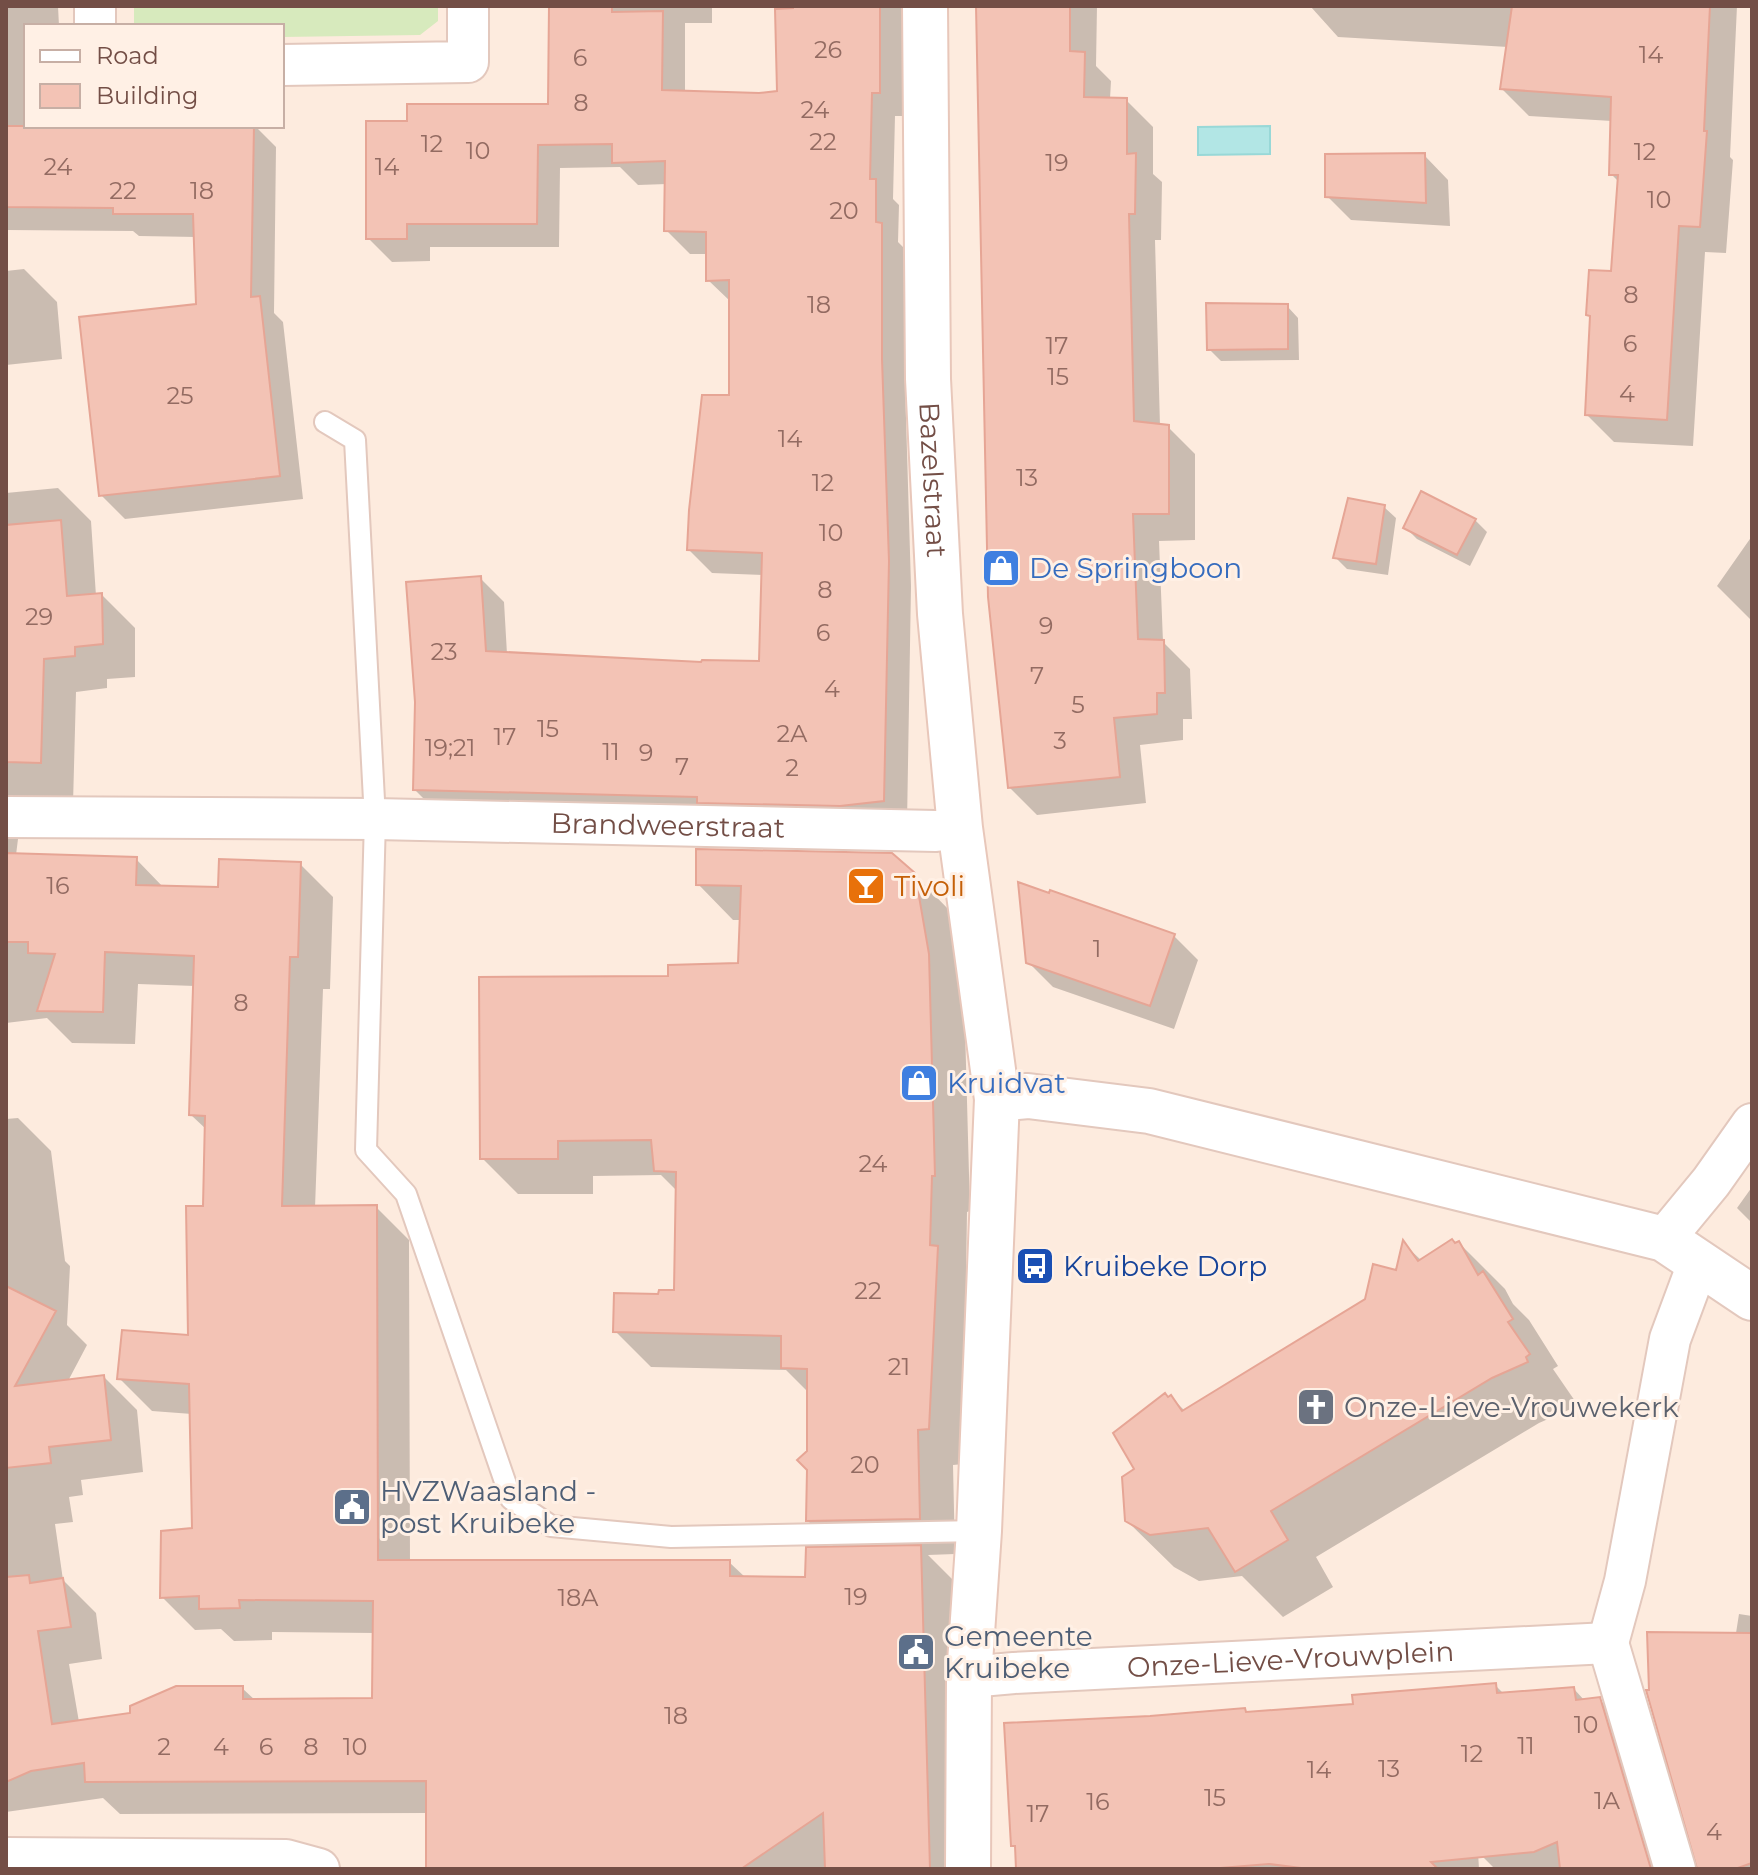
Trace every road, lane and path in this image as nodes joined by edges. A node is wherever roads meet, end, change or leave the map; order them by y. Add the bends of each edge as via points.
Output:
1 (468, 6) edge
2 (925, 6) edge
3 (284, 65) edge
4 (325, 422) dead end
5 (6, 817) edge
6 (375, 819) junction
7 (960, 828) junction
8 (997, 1099) junction
9 (1752, 1124) edge
10 (1682, 1250) junction
11 (1752, 1298) edge
12 (979, 1531) junction
13 (1608, 1643) junction
14 (969, 1677) junction
15 (6, 1858) edge
16 (319, 1869) edge
17 (968, 1869) edge
18 (1675, 1869) edge

1 - 3 street via 468,62
2 - 7 main road, Bazelstraat via 928,379 940,614
4 - 6 lane via 355,440
5 - 6 street, Brandweerstraat
6 - 7 street, Brandweerstraat
6 - 12 lane via 366,1150 406,1194 511,1499 551,1526 671,1537
7 - 8 main road, Bazelstraat
8 - 10 main road via 1028,1096 1149,1111
8 - 12 main road
9 - 10 street via 1711,1182
10 - 11 main road
10 - 13 street via 1625,1581
12 - 14 main road
13 - 14 street, Onze-Lieve-Vrouwplein
13 - 18 street
14 - 17 main road
15 - 16 street via 286,1860

